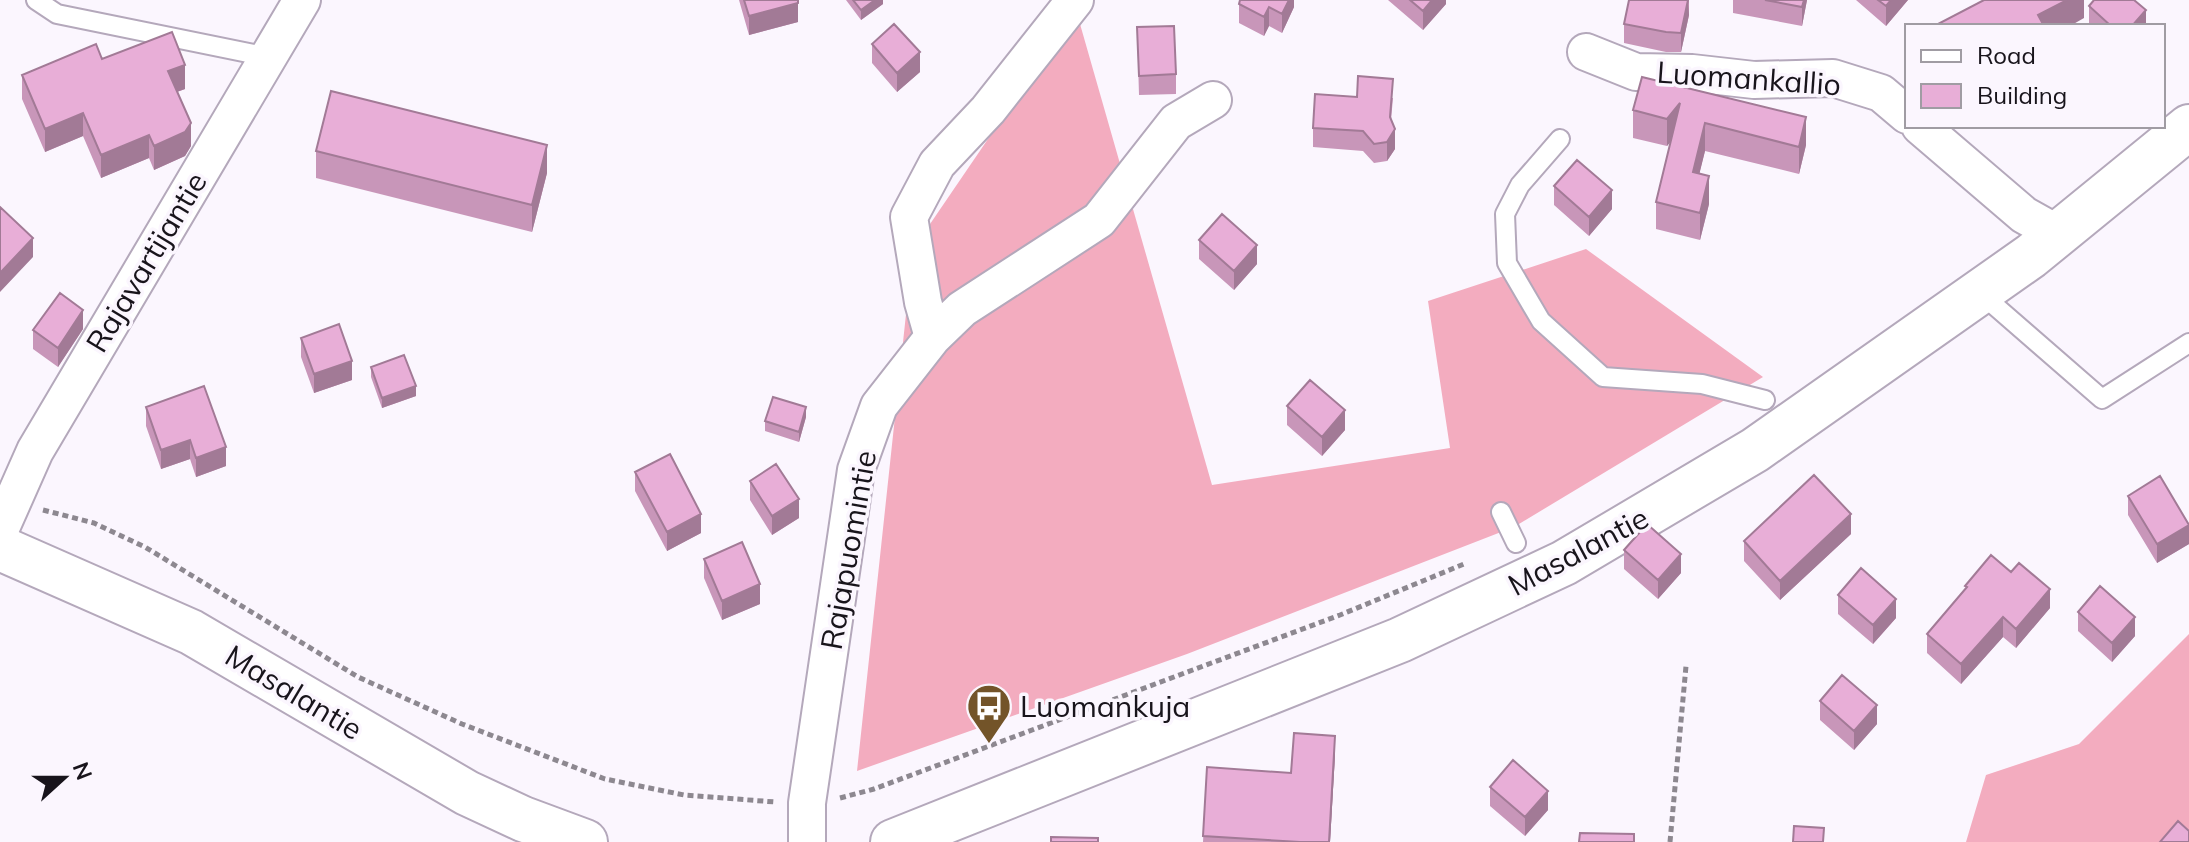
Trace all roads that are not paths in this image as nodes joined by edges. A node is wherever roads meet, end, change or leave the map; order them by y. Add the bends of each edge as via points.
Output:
1 (36, 0) edge
2 (302, 0) edge
3 (1075, 0) edge
4 (1586, 52) dead end
5 (268, 57) junction
6 (1213, 100) dead end
7 (1905, 113) edge
8 (2189, 127) edge
9 (1922, 128) edge
10 (1560, 139) dead end
11 (2058, 234) junction
12 (1979, 292) junction
13 (933, 337) junction
14 (2189, 343) edge
15 (1765, 400) dead end
16 (1501, 512) dead end
17 (6, 516) edge
18 (1516, 543) road end
19 (0, 548) edge
20 (585, 842) edge
21 (807, 842) edge
22 (893, 842) edge

1 - 5 lane via 57,14
2 - 5 street, Rajavartijantie
3 - 13 street via 988,110 937,164 909,217
4 - 7 street, Luomankallio via 1636,72 1754,80 1833,78 1881,93
5 - 17 street, Rajavartijantie via 43,438
6 - 13 street, Rajapuomintie via 1176,122 1099,220 962,309
8 - 11 street, Masalantie
9 - 11 street via 2024,215
10 - 15 lane via 1520,185 1505,214 1507,263 1541,321 1603,377 1702,384
11 - 12 street, Masalantie
12 - 14 lane via 2102,399
12 - 22 street, Masalantie via 1755,450 1564,563 1400,640
13 - 21 street, Rajapuomintie via 879,406 856,470 807,803
16 - 18 lane
19 - 20 street, Masalantie via 191,632 467,793

